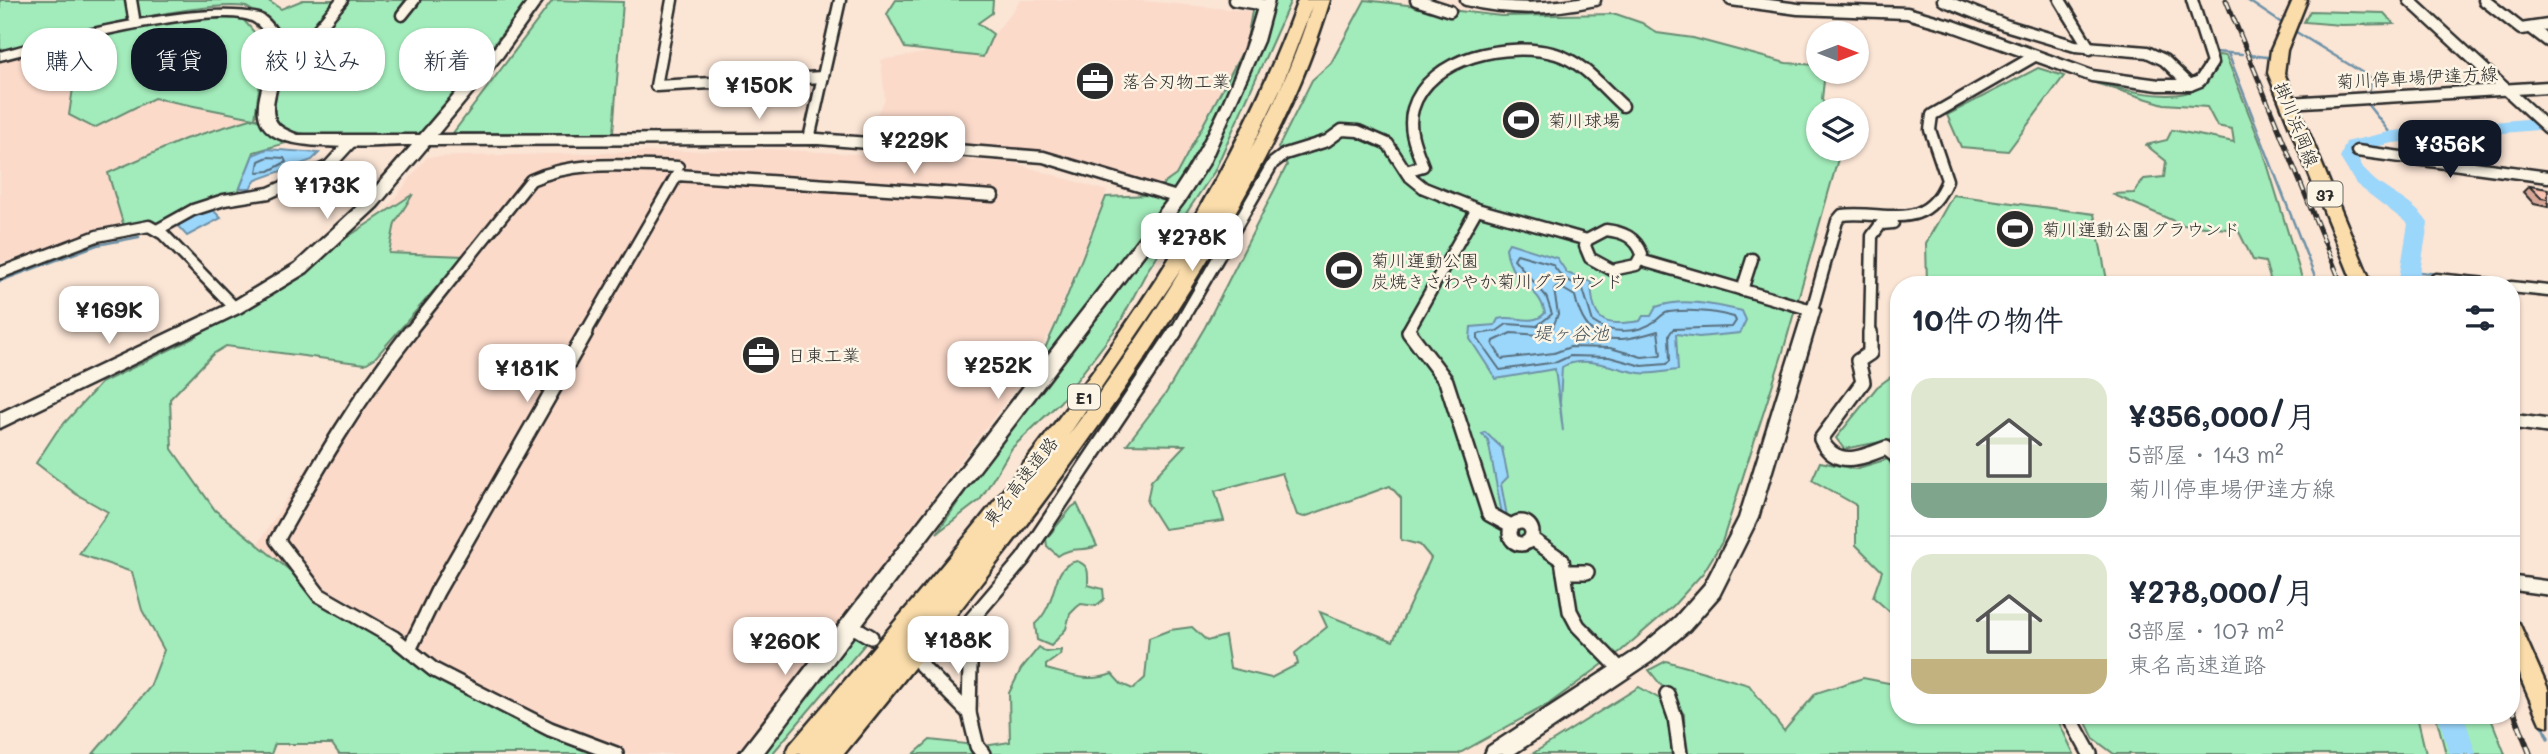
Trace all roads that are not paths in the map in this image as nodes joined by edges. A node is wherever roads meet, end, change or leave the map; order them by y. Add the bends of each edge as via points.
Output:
1 (131, 0) edge
2 (342, 0) edge
3 (414, 0) edge
4 (536, 0) edge
5 (672, 0) edge
6 (840, 0) edge
7 (1234, 0) edge
8 (1306, 0) edge
9 (1322, 0) edge
10 (1416, 0) edge
11 (1466, 0) edge
12 (1595, 0) edge
13 (1731, 0) edge
14 (1943, 0) edge
15 (1976, 0) edge
16 (2060, 0) edge
17 (2192, 0) edge
18 (2300, 0) edge
19 (2409, 0) edge
20 (2484, 0) edge
21 (1267, 2) edge
22 (1796, 4) edge
23 (1450, 11) dead end
24 (402, 15) dead end
25 (1984, 16) junction
26 (134, 18) junction
27 (2548, 25) edge
28 (2531, 27) junction
29 (265, 28) edge
30 (319, 28) edge
31 (2548, 41) edge
32 (2090, 49) junction
33 (0, 56) edge
34 (2033, 57) junction
35 (823, 77) junction
36 (2190, 85) junction
37 (2548, 87) edge
38 (269, 91) edge
39 (2510, 91) junction
40 (2288, 103) junction
41 (1623, 106) dead end
42 (2548, 127) edge
43 (809, 139) junction
44 (424, 141) junction
45 (352, 142) junction
46 (2357, 151) dead end
47 (678, 167) dead end
48 (1406, 171) junction
49 (2548, 177) edge
50 (993, 196) dead end
51 (1178, 198) junction
52 (1477, 209) junction
53 (1919, 213) junction
54 (157, 230) junction
55 (1587, 240) junction
56 (1752, 259) dead end
57 (1640, 260) junction
58 (0, 273) edge
59 (2358, 276) edge
60 (2520, 288) edge
61 (1742, 290) junction
62 (2548, 291) edge
63 (235, 308) junction
64 (1812, 310) junction
65 (0, 421) edge
66 (2520, 422) edge
67 (2548, 426) edge
68 (1890, 451) edge
69 (1564, 572) junction
70 (1587, 572) dead end
71 (2520, 584) edge
72 (2548, 588) edge
73 (852, 626) junction
74 (871, 637) dead end
75 (409, 650) junction
76 (2520, 651) edge
77 (921, 666) dead end
78 (1622, 671) junction
79 (1667, 694) dead end
80 (969, 713) junction
81 (2548, 715) edge
82 (2073, 724) edge
83 (616, 754) edge
84 (750, 754) edge
85 (799, 754) edge
86 (828, 754) edge
87 (983, 754) edge
88 (1496, 754) edge
89 (1680, 754) edge
90 (2090, 754) edge

1 - 26 street
2 - 30 street
3 - 24 street
4 - 44 street
5 - 35 street via 656,86
6 - 35 street
7 - 21 street
8 - 85 highway, 東名高速道路 / E1 via 1258,116 1170,273 1015,489
9 - 86 highway, 東名高速道路 / E1 via 1275,120 1187,278 1120,380 1033,497
10 - 23 street
11 - 12 street via 1531,9 1558,9
13 - 22 street
14 - 25 street
15 - 25 street
16 - 32 street
17 - 36 street via 2212,63 2200,81
18 - 40 main road, 掛川浜岡線 / 37 via 2276,60
19 - 39 street
20 - 28 street via 2521,29
21 - 51 street via 1256,41 1200,165
22 - 34 street via 1908,13
25 - 32 street
26 - 29 street via 184,7 222,7 257,17
26 - 33 street
27 - 28 street
28 - 31 street
32 - 36 street via 2147,52 2164,60
34 - 36 street via 2110,80
34 - 53 street via 1932,115 1930,130 1947,180 1938,202
35 - 43 street
37 - 39 street, 菊川停車場伊達方線
38 - 45 street via 266,121 272,130 296,140
39 - 40 street, 菊川停車場伊達方線
39 - 42 street
40 - 59 main road, 掛川浜岡線 / 37
41 - 48 street via 1579,66 1555,54 1520,51 1475,57 1440,72 1419,93 1410,118 1423,166
43 - 44 street
43 - 51 street via 1044,157
44 - 45 street
44 - 63 street via 331,243 301,268
45 - 54 street via 329,166 269,193 193,210
46 - 49 street
47 - 75 street via 578,167 545,172 531,180 371,381 277,540 318,595
48 - 52 street via 1417,185
48 - 80 street via 1388,144 1349,129 1273,163 1164,352 1023,559 971,620
50 - 75 street via 677,175 437,592
51 - 73 street
52 - 55 street
52 - 69 street via 1408,331 1446,381 1489,514 1511,526 1528,525 1532,539 1562,561
53 - 64 street via 1891,218 1842,215
53 - 68 street via 1913,222 1881,224 1872,236 1870,353 1858,362 1863,382 1821,439 1825,450 1840,461 1886,448
54 - 58 street via 134,227
54 - 63 street
55 - 57 street via 1598,232 1623,233 1640,248
55 - 57 street via 1590,258 1603,267 1621,270
56 - 61 street
57 - 61 street
60 - 62 street
61 - 64 street
63 - 65 street
64 - 78 street via 1748,518 1730,559 1699,607 1664,641
66 - 67 street
69 - 70 street
69 - 78 street via 1564,611
71 - 72 street
73 - 74 street
73 - 84 street
75 - 83 street via 434,670 487,699
76 - 81 main road
77 - 80 street
78 - 88 street
79 - 89 street
80 - 87 street
82 - 90 street

